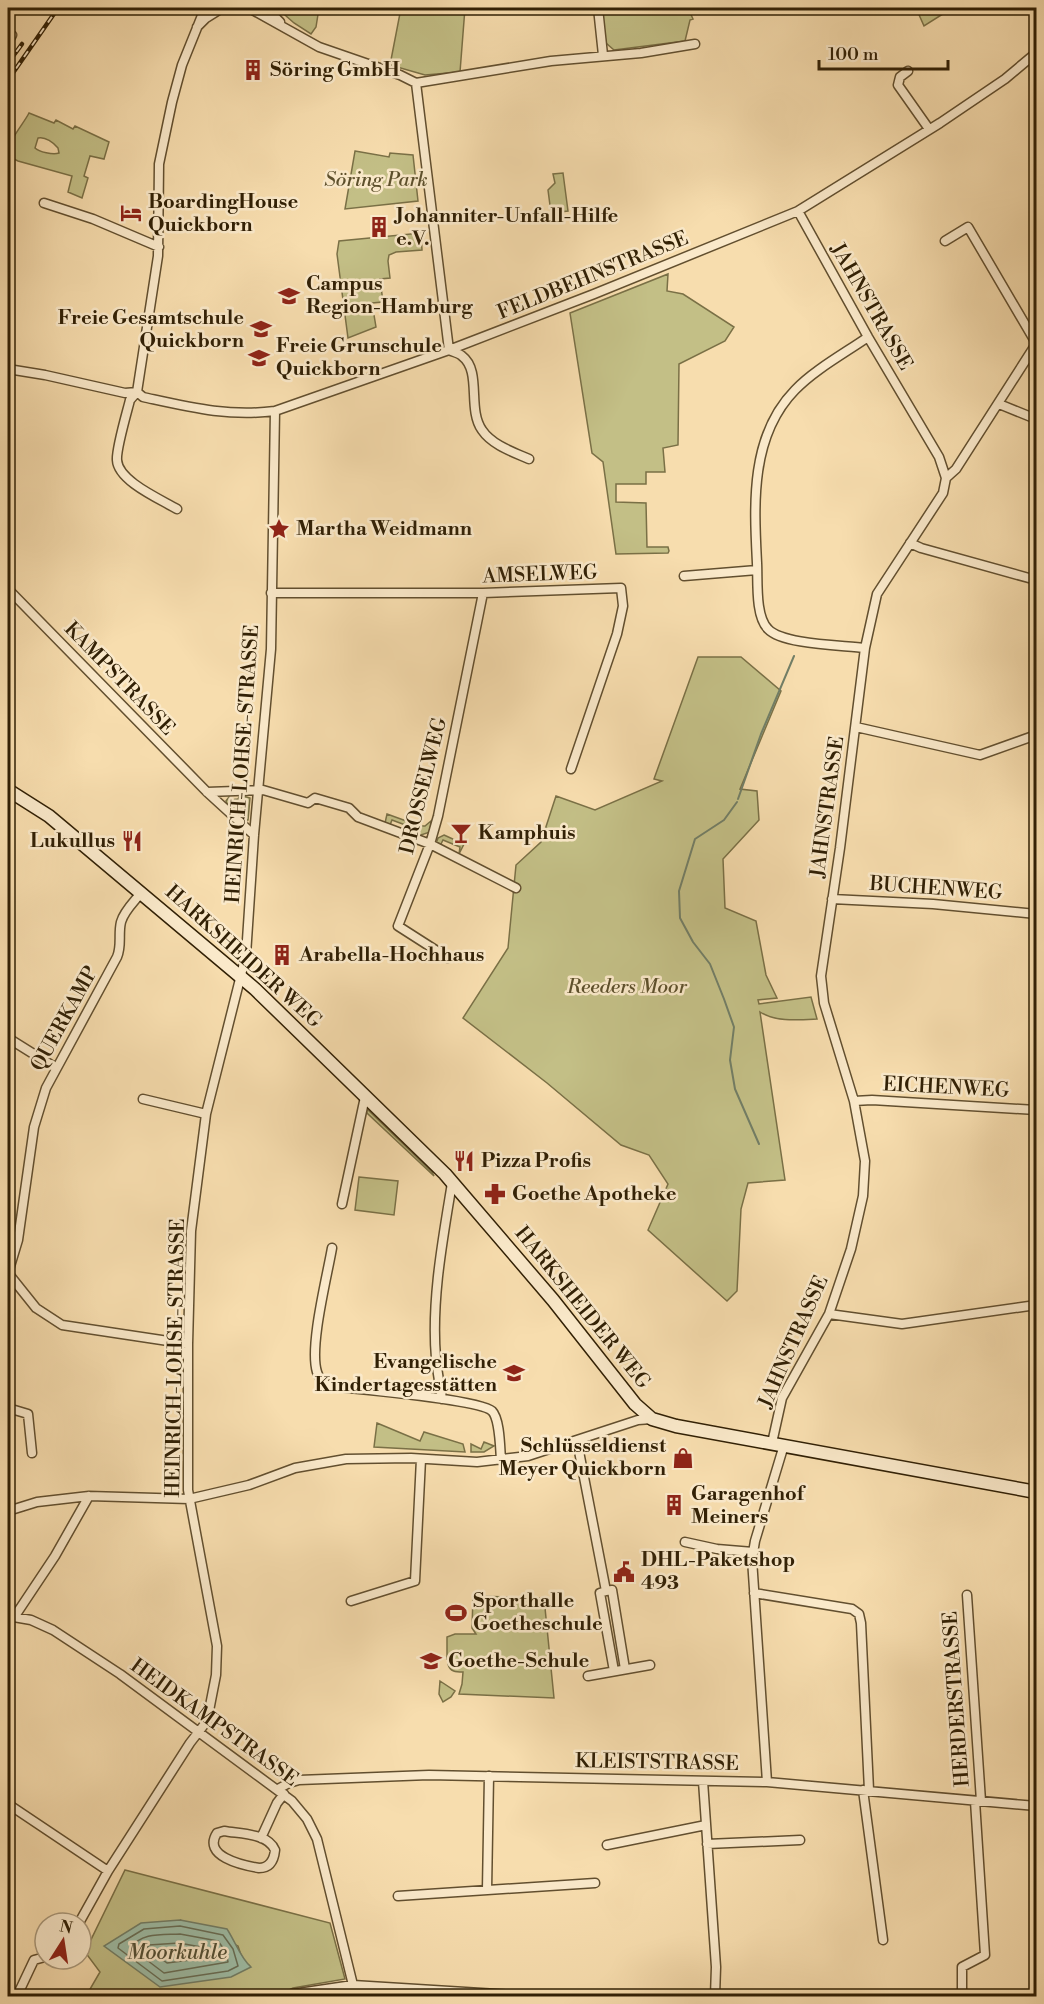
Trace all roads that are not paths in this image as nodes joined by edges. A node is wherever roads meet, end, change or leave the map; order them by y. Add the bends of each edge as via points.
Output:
1 (205, 8) edge
2 (222, 8) edge
3 (249, 8) edge
4 (266, 8) edge
5 (598, 8) edge
6 (195, 29) junction
7 (286, 29) junction
8 (695, 44) dead end
9 (1036, 53) edge
10 (603, 55) junction
11 (908, 71) dead end
12 (416, 83) junction
13 (929, 129) junction
14 (44, 203) dead end
15 (798, 211) junction
16 (945, 241) dead end
17 (159, 247) junction
18 (868, 337) junction
19 (1036, 344) edge
20 (449, 350) junction
21 (8, 369) edge
22 (136, 392) junction
23 (999, 404) junction
24 (275, 411) junction
25 (1036, 419) edge
26 (529, 459) dead end
27 (946, 478) junction
28 (177, 509) dead end
29 (910, 543) junction
30 (757, 570) junction
31 (684, 576) dead end
32 (1036, 580) edge
33 (8, 589) edge
34 (271, 593) junction
35 (483, 593) junction
36 (865, 648) junction
37 (856, 727) junction
38 (1036, 735) edge
39 (571, 769) dead end
40 (8, 790) edge
41 (258, 791) junction
42 (207, 792) junction
43 (254, 835) junction
44 (430, 844) junction
45 (516, 888) dead end
46 (141, 893) junction
47 (832, 899) junction
48 (1036, 914) edge
49 (448, 958) dead end
50 (242, 977) junction
51 (8, 1038) edge
52 (56, 1068) junction
53 (365, 1097) junction
54 (143, 1099) dead end
55 (854, 1101) junction
56 (1036, 1110) edge
57 (206, 1114) junction
58 (452, 1183) junction
59 (342, 1204) dead end
60 (332, 1248) dead end
61 (8, 1273) edge
62 (1036, 1305) edge
63 (829, 1314) junction
64 (188, 1344) junction
65 (442, 1399) junction
66 (8, 1410) edge
67 (652, 1419) junction
68 (578, 1441) junction
69 (778, 1444) junction
70 (32, 1453) dead end
71 (421, 1459) junction
72 (501, 1460) junction
73 (1036, 1492) edge
74 (88, 1496) junction
75 (189, 1499) junction
76 (8, 1511) edge
77 (685, 1542) dead end
78 (753, 1552) junction
79 (606, 1591) junction
80 (754, 1593) junction
81 (967, 1595) dead end
82 (351, 1601) dead end
83 (11, 1616) edge
84 (650, 1665) dead end
85 (625, 1669) junction
86 (614, 1671) junction
87 (588, 1676) dead end
88 (199, 1733) junction
89 (489, 1776) junction
90 (703, 1780) junction
91 (768, 1782) junction
92 (866, 1790) junction
93 (281, 1791) junction
94 (978, 1801) junction
95 (8, 1804) edge
96 (1036, 1806) edge
97 (706, 1825) junction
98 (261, 1838) junction
99 (800, 1840) dead end
100 (707, 1844) junction
101 (607, 1845) dead end
102 (108, 1871) junction
103 (595, 1883) dead end
104 (487, 1890) junction
105 (398, 1896) dead end
106 (86, 1911) edge
107 (883, 1940) dead end
108 (33, 1962) edge
109 (353, 1985) junction
110 (483, 1995) edge
111 (16, 1996) edge
112 (287, 1996) edge
113 (529, 1996) edge
114 (715, 1996) edge
115 (962, 1996) edge

1 - 6 street
2 - 6 street
3 - 7 street
4 - 7 street
5 - 10 street
6 - 17 street via 172,102 159,164
7 - 12 street via 319,47
8 - 10 street
9 - 13 street, FELDBEHNSTRASSE via 1005,79
10 - 12 street
11 - 13 street via 900,77 898,85
12 - 20 street
13 - 15 street, FELDBEHNSTRASSE
14 - 17 street
15 - 18 street, JAHNSTRASSE
15 - 20 street, FELDBEHNSTRASSE
16 - 19 street via 968,227
17 - 22 street
18 - 27 street, JAHNSTRASSE via 939,457
18 - 30 street via 805,381 777,413 763,447 756,487
19 - 23 street
20 - 24 street, FELDBEHNSTRASSE
20 - 26 street via 462,356 470,366 473,408 482,431 506,449
21 - 22 street, FELDBEHNSTRASSE
22 - 24 street, FELDBEHNSTRASSE via 143,397 210,412
22 - 28 street via 130,400 116,460 122,474 136,486
23 - 25 street
23 - 27 street
24 - 34 street, HEINRICH-LOHSE-STRASSE
27 - 29 street, JAHNSTRASSE via 938,501
29 - 32 street
29 - 36 street, JAHNSTRASSE via 877,594
30 - 31 street
30 - 36 street via 760,612 767,629 800,641
33 - 42 street, KAMPSTRASSE
34 - 35 street, AMSELWEG
34 - 41 street, HEINRICH-LOHSE-STRASSE via 271,649
35 - 39 street, AMSELWEG via 621,588 623,606 617,634
35 - 44 street, DROSSELWEG
36 - 37 street, JAHNSTRASSE
37 - 38 street via 980,755
37 - 47 street, JAHNSTRASSE
40 - 46 main road, HARKSHEIDER WEG via 49,816
41 - 42 street
41 - 43 street, HEINRICH-LOHSE-STRASSE
41 - 44 street via 308,803 315,798 349,808 358,818
42 - 43 street, KAMPSTRASSE
43 - 50 street, HEINRICH-LOHSE-STRASSE
44 - 45 street
44 - 49 street, DROSSELWEG via 398,926
46 - 50 main road, HARKSHEIDER WEG
46 - 52 street, QUERKAMP via 123,916 120,952
47 - 48 street, BUCHENWEG
47 - 55 street, JAHNSTRASSE via 821,976 824,1003
50 - 53 main road, HARKSHEIDER WEG
50 - 57 street, HEINRICH-LOHSE-STRASSE
51 - 52 street
52 - 61 street, QUERKAMP via 34,1127 18,1240
53 - 58 main road, HARKSHEIDER WEG
53 - 59 street
54 - 57 street
55 - 56 street, EICHENWEG
55 - 63 street, JAHNSTRASSE via 865,1161 863,1196 851,1249
57 - 64 street, HEINRICH-LOHSE-STRASSE via 191,1231
58 - 65 street via 436,1317
58 - 67 main road, HARKSHEIDER WEG via 553,1300 618,1386
60 - 65 street via 317,1335 315,1362 321,1381 329,1386
61 - 64 street via 36,1308 62,1325
62 - 63 street via 902,1324
63 - 69 street, JAHNSTRASSE via 782,1398
64 - 75 street, HEINRICH-LOHSE-STRASSE
65 - 72 street via 493,1412
66 - 70 street via 28,1414
67 - 68 street via 638,1420
67 - 69 main road, HARKSHEIDER WEG
68 - 72 street
68 - 79 street
69 - 73 main road, HARKSHEIDER WEG
69 - 78 street, JAHNSTRASSE
71 - 72 street
71 - 75 street via 371,1457 298,1467 249,1485
71 - 82 street via 416,1581
74 - 75 street
74 - 76 street via 37,1502
74 - 83 street via 55,1556
75 - 88 street, HEINRICH-LOHSE-STRASSE via 217,1646 207,1721
77 - 78 street
78 - 80 street, JAHNSTRASSE
79 - 85 street via 612,1590
79 - 86 street via 600,1593
80 - 91 street, JAHNSTRASSE
80 - 92 street via 852,1609 859,1614
81 - 94 street, HERDERSTRASSE
83 - 88 street, HEIDKAMPSTRASSE via 53,1630
84 - 85 street
85 - 86 street
86 - 87 street
88 - 93 street, HEIDKAMPSTRASSE
88 - 102 street, HEINRICH-LOHSE-STRASSE
89 - 90 street, KLEISTSTRASSE
89 - 93 street, KLEISTSTRASSE via 299,1780
89 - 104 street
90 - 91 street, KLEISTSTRASSE
90 - 97 street
91 - 92 street, KLEISTSTRASSE
92 - 94 street, KLEISTSTRASSE
92 - 107 street
93 - 98 street
93 - 109 street, HEIDKAMPSTRASSE via 313,1829
94 - 96 street, KLEISTSTRASSE
94 - 115 street, HERDERSTRASSE via 985,1955 962,1967
95 - 102 street
97 - 100 street
97 - 101 street
98 - 98 street via 275,1850 271,1863 264,1868 222,1856 213,1845 220,1831
99 - 100 street
100 - 114 street
102 - 106 street, HEINRICH-LOHSE-STRASSE
103 - 104 street
104 - 105 street
108 - 111 street
109 - 110 street
109 - 112 street
110 - 113 street

